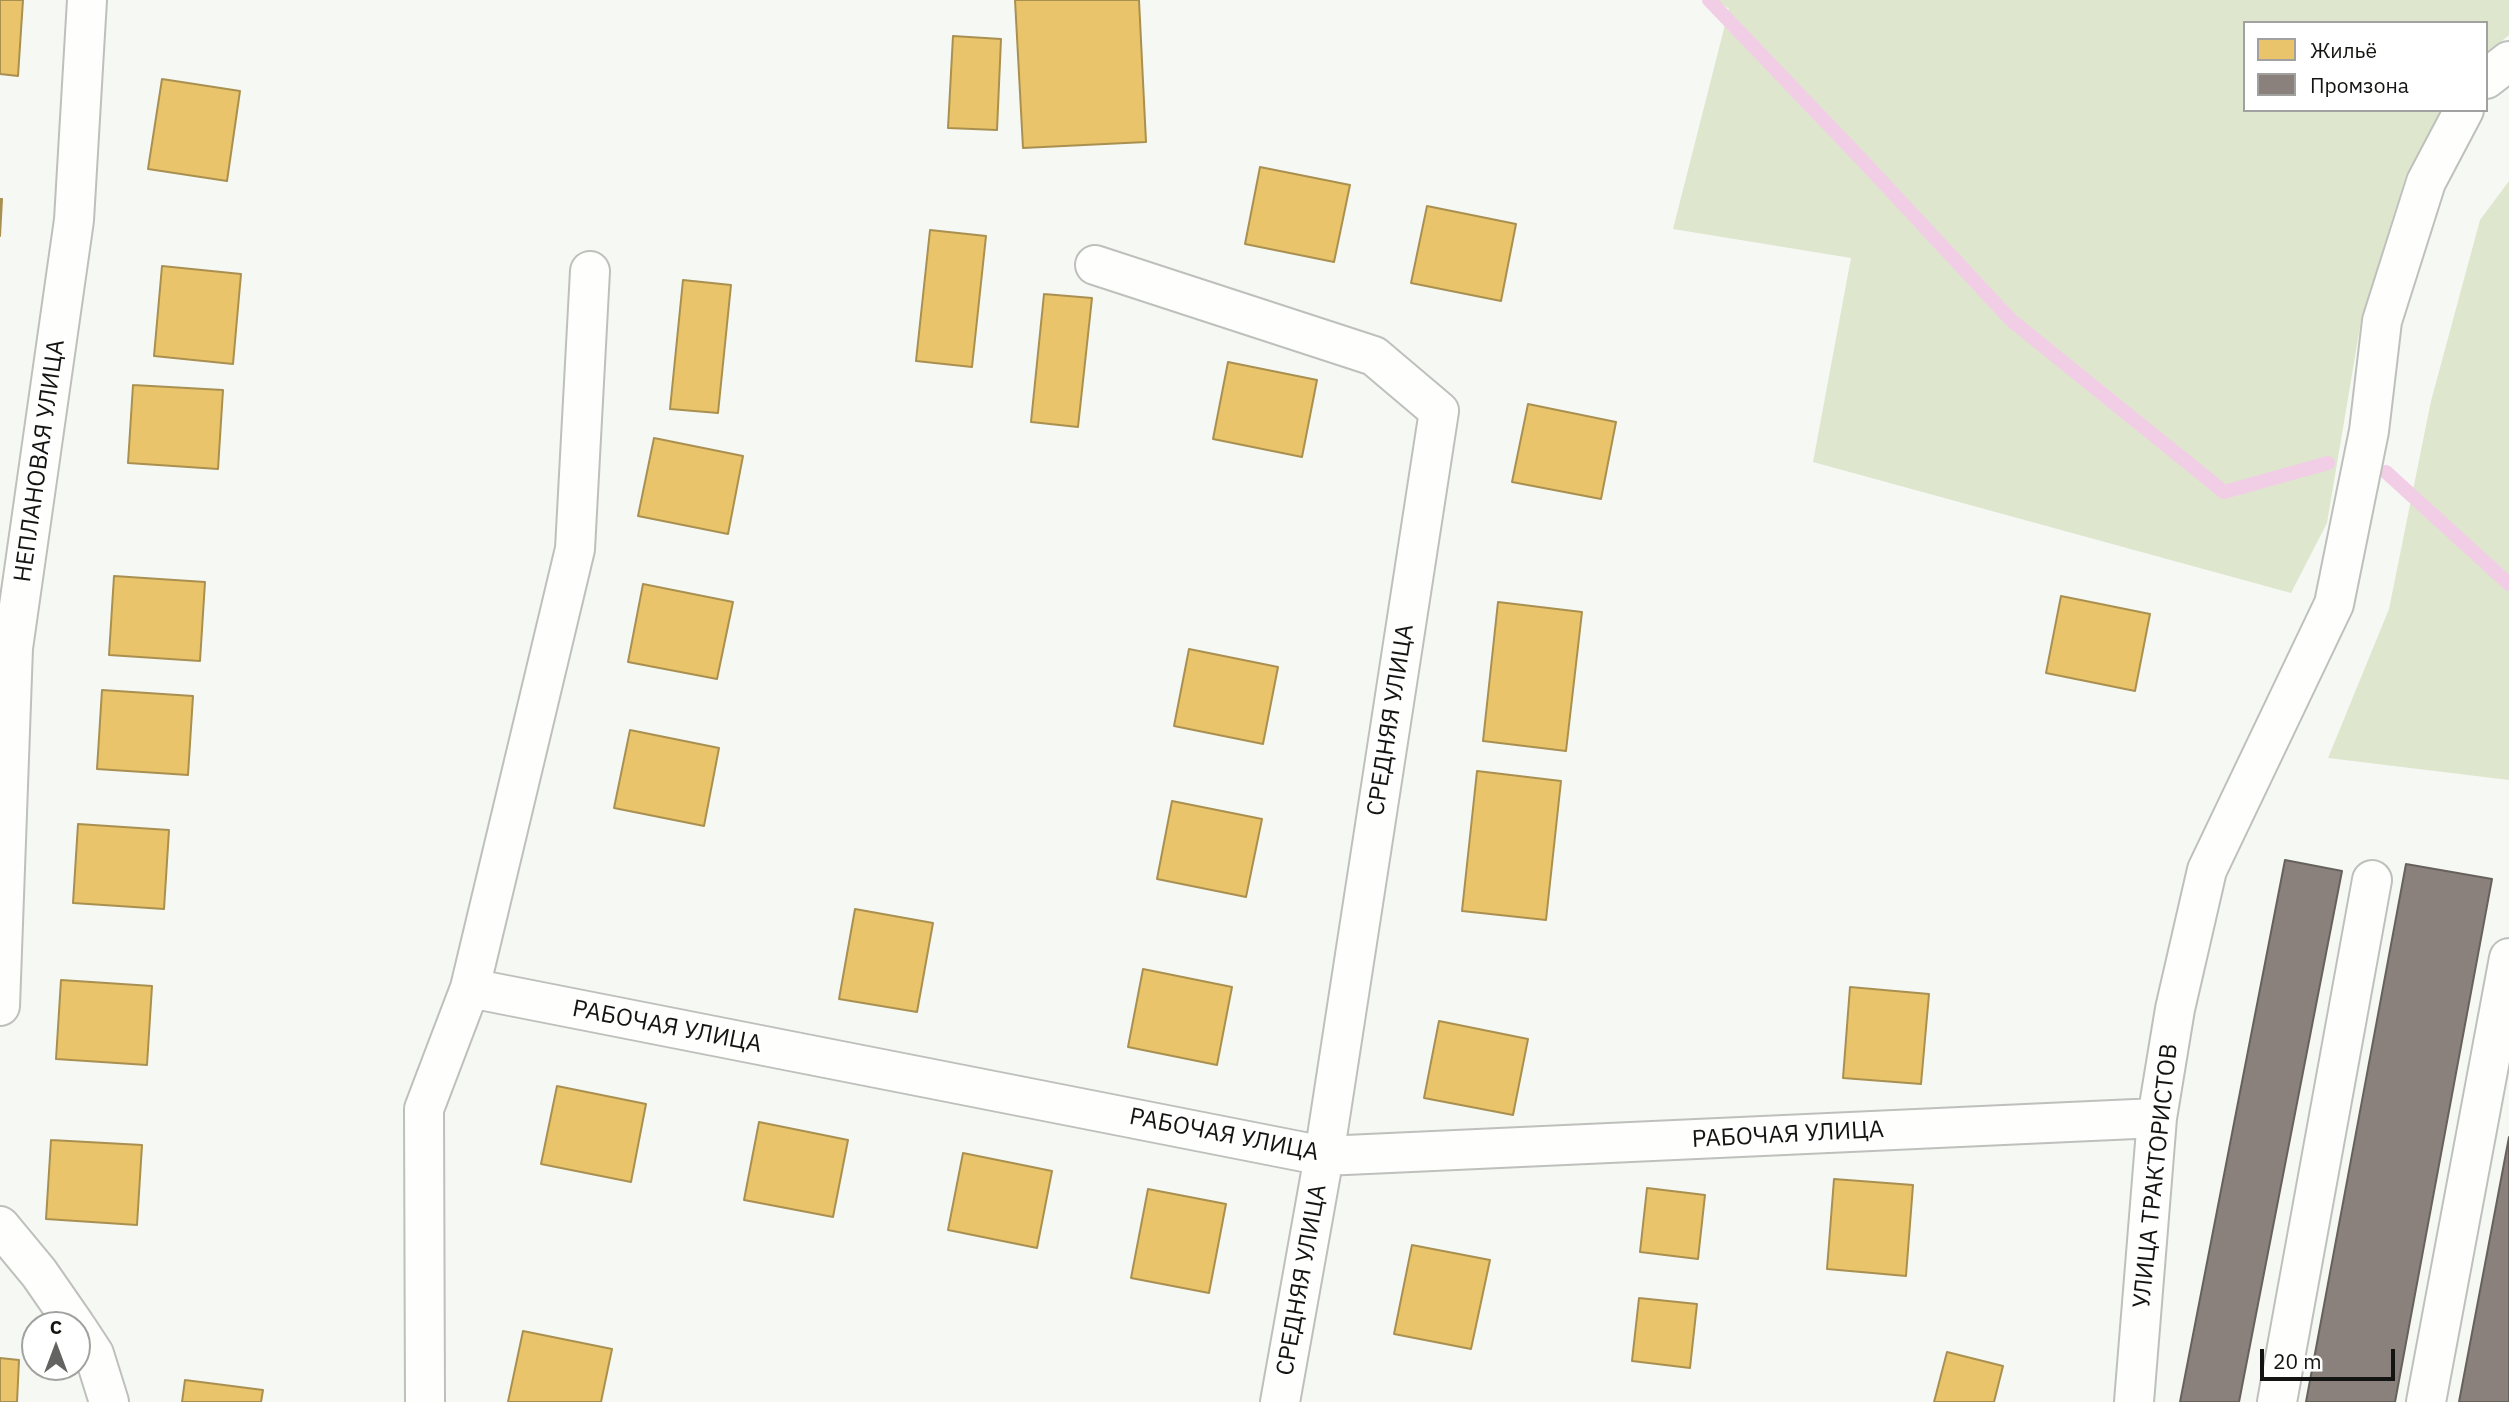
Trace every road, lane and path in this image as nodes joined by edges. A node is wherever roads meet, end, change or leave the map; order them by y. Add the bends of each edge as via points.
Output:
1 (87, 0) edge
2 (2509, 61) edge
3 (2488, 77) edge
4 (2463, 112) edge
5 (1095, 265) dead end
6 (590, 271) dead end
7 (2372, 880) dead end
8 (2509, 958) edge
9 (470, 988) junction
10 (0, 1006) edge
11 (2157, 1118) junction
12 (1324, 1156) junction
13 (0, 1226) edge
14 (65, 1311) edge
15 (91, 1350) edge
16 (109, 1402) edge
17 (425, 1402) edge
18 (1280, 1402) edge
19 (2134, 1402) edge
20 (2277, 1402) edge
21 (2426, 1402) edge

1 - 10 street, НЕПЛАНОВАЯ УЛИЦА via 74,220 13,648
2 - 3 street
4 - 11 street, УЛИЦА ТРАКТОРИСТОВ via 2426,182 2382,321 2369,431 2334,604 2207,870 2175,1009
5 - 12 street, СРЕДНЯЯ УЛИЦА via 1374,356 1439,411
6 - 9 street via 575,549
7 - 20 street
8 - 21 street
9 - 12 street, РАБОЧАЯ УЛИЦА
9 - 17 street via 424,1110
11 - 12 street, РАБОЧАЯ УЛИЦА
11 - 19 street, УЛИЦА ТРАКТОРИСТОВ
12 - 18 street, СРЕДНЯЯ УЛИЦА
13 - 14 street
15 - 16 street

